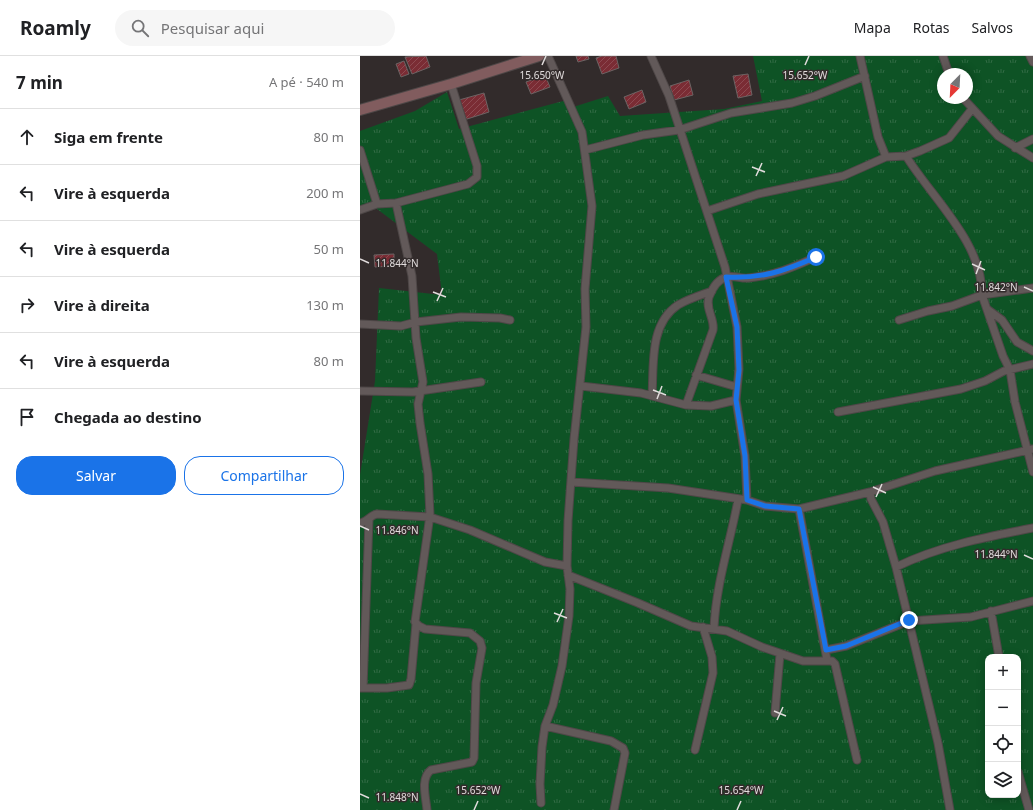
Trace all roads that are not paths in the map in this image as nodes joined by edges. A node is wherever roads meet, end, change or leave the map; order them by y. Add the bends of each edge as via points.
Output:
1 (540, 56) edge
2 (548, 56) edge
3 (651, 56) edge
4 (860, 56) edge
5 (943, 56) edge
6 (1030, 56) edge
7 (1033, 62) edge
8 (948, 68) edge
9 (865, 76) junction
10 (451, 84) junction
11 (968, 104) edge
12 (972, 109) junction
13 (360, 110) edge
14 (680, 130) junction
15 (1033, 139) edge
16 (1015, 148) junction
17 (360, 150) edge
18 (585, 150) junction
19 (906, 156) junction
20 (886, 157) junction
21 (1033, 158) edge
22 (396, 203) junction
23 (377, 204) junction
24 (360, 210) edge
25 (707, 211) junction
26 (816, 257) dead end
27 (726, 277) junction
28 (1033, 288) edge
29 (712, 291) junction
30 (982, 295) junction
31 (988, 309) junction
32 (510, 320) dead end
33 (899, 320) dead end
34 (416, 322) junction
35 (360, 324) edge
36 (1033, 351) edge
37 (1033, 364) edge
38 (1010, 370) junction
39 (696, 375) junction
40 (480, 382) dead end
41 (581, 386) junction
42 (737, 387) junction
43 (422, 390) junction
44 (360, 391) edge
45 (652, 396) junction
46 (736, 400) junction
47 (686, 405) junction
48 (838, 412) dead end
49 (1030, 450) edge
50 (1033, 472) edge
51 (571, 482) junction
52 (870, 492) junction
53 (738, 500) junction
54 (747, 500) junction
55 (799, 509) junction
56 (430, 517) junction
57 (369, 519) junction
58 (360, 523) edge
59 (1033, 528) edge
60 (567, 566) junction
61 (896, 567) junction
62 (568, 575) junction
63 (1033, 601) edge
64 (991, 611) junction
65 (909, 620) junction
66 (416, 624) junction
67 (703, 627) junction
68 (714, 628) junction
69 (826, 650) junction
70 (780, 654) junction
71 (998, 654) edge
72 (827, 660) junction
73 (361, 688) edge
74 (775, 712) dead end
75 (545, 726) junction
76 (695, 750) dead end
77 (857, 760) dead end
78 (1021, 782) edge
79 (541, 803) dead end
80 (427, 810) edge
81 (614, 810) edge
82 (950, 810) edge
83 (1029, 810) edge

1 - 10 main road
2 - 18 street via 582,132
3 - 14 street via 669,96
4 - 9 street
5 - 8 street
6 - 7 street
9 - 14 street via 815,96 782,105 731,113
9 - 20 street via 878,137
10 - 13 main road
10 - 22 street via 477,166 477,177 468,184
11 - 12 street
12 - 16 street via 998,136
12 - 19 street via 949,138
14 - 18 street via 643,135
14 - 25 street
15 - 16 street
16 - 21 street
17 - 23 street
18 - 41 street via 592,217 585,290 586,327
19 - 20 street
19 - 30 street via 970,248 981,279
20 - 25 street via 843,176 758,194
22 - 23 street
22 - 34 street via 409,258
23 - 24 street
25 - 27 street
26 - 27 street via 771,274 747,278
27 - 29 street via 718,282
27 - 42 street via 737,327
28 - 30 street
29 - 39 street via 708,303 713,326
29 - 45 street via 679,304 662,321 656,337
30 - 31 street
30 - 33 street
31 - 36 street via 1002,320 1017,342
31 - 38 street
32 - 34 street via 461,317
34 - 35 street via 392,327
34 - 43 street
37 - 38 street
38 - 48 street via 961,389
38 - 49 street via 1015,402
39 - 42 street
39 - 47 street
40 - 43 street
41 - 45 street
41 - 51 street
42 - 46 street
43 - 44 street
43 - 56 street via 418,404 428,474
45 - 47 street
46 - 47 street via 711,406
46 - 54 street via 745,456
49 - 50 street
49 - 52 street via 935,471
51 - 53 street via 668,488
51 - 60 street
52 - 55 street
52 - 61 street via 883,522
53 - 54 street
53 - 68 street via 729,546 717,586
54 - 55 street via 765,506
55 - 69 street
56 - 57 street via 377,514 370,516
56 - 60 street via 470,530 545,562
56 - 66 street
57 - 58 street
57 - 73 street
59 - 61 street via 973,539
60 - 62 street
61 - 65 street
62 - 67 street via 691,626
62 - 75 street via 570,589 564,655 553,705
63 - 64 street
64 - 65 street via 971,617
64 - 71 street
65 - 69 street via 852,644
65 - 82 street via 938,743
66 - 73 street via 411,679 408,685
66 - 80 street via 425,628 470,633 480,641 482,648 476,690 474,758 472,762 431,770 427,774
67 - 68 street
67 - 76 street via 712,657 713,673
68 - 70 street via 737,634
69 - 72 street
70 - 72 street via 808,662
70 - 74 street
72 - 77 street via 835,664
75 - 79 street
75 - 81 street via 611,741 623,748
78 - 83 street

